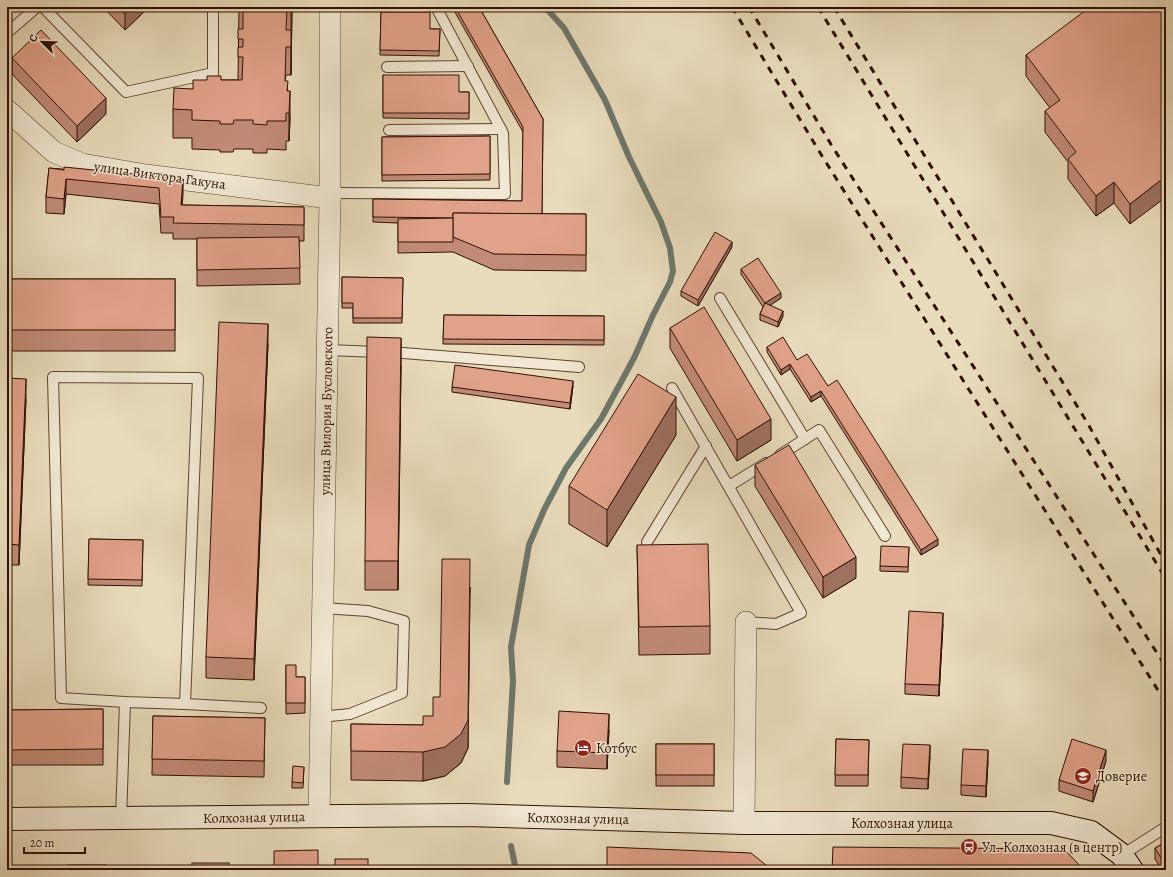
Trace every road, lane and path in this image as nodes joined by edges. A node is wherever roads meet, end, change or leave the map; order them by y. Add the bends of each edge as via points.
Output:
1 (37, 7) edge
2 (43, 7) edge
3 (213, 7) edge
4 (330, 7) edge
5 (436, 7) edge
6 (7, 33) edge
7 (468, 66) junction
8 (387, 67) dead end
9 (7, 110) edge
10 (501, 129) junction
11 (389, 130) dead end
12 (330, 195) junction
13 (720, 298) dead end
14 (327, 350) junction
15 (579, 367) dead end
16 (672, 388) dead end
17 (805, 439) junction
18 (706, 446) junction
19 (729, 486) junction
20 (885, 536) dead end
21 (647, 542) dead end
22 (322, 608) junction
23 (746, 622) joint
24 (125, 702) junction
25 (185, 704) junction
26 (261, 708) dead end
27 (320, 717) junction
28 (319, 816) junction
29 (7, 819) edge
30 (121, 819) junction
31 (744, 823) junction
32 (1166, 827) edge
33 (1127, 862) edge

1 - 6 lane
2 - 3 lane via 126,92 213,73
4 - 12 street, улица Вилория Бусловского
5 - 7 lane
7 - 8 lane
7 - 10 lane
9 - 12 street, улица Виктора Гакуна via 54,152 82,164
10 - 11 lane
10 - 12 lane via 505,194
12 - 14 street, улица Вилория Бусловского
13 - 17 lane
14 - 15 lane via 403,353
14 - 22 street, улица Вилория Бусловского
16 - 18 lane
17 - 19 lane
17 - 20 lane via 819,430
18 - 19 lane
18 - 21 lane
19 - 23 lane via 801,613 776,624
22 - 27 street, улица Вилория Бусловского
22 - 27 lane via 368,611 404,621 402,693 350,714
23 - 31 street
24 - 25 lane
24 - 25 lane via 61,698 53,377 198,378
24 - 30 lane
25 - 26 lane
27 - 28 street, улица Вилория Бусловского
28 - 30 street, Колхозная улица
28 - 31 street, Колхозная улица via 466,816
29 - 30 street, Колхозная улица
31 - 33 street, Колхозная улица via 1051,823 1091,832
32 - 33 lane

